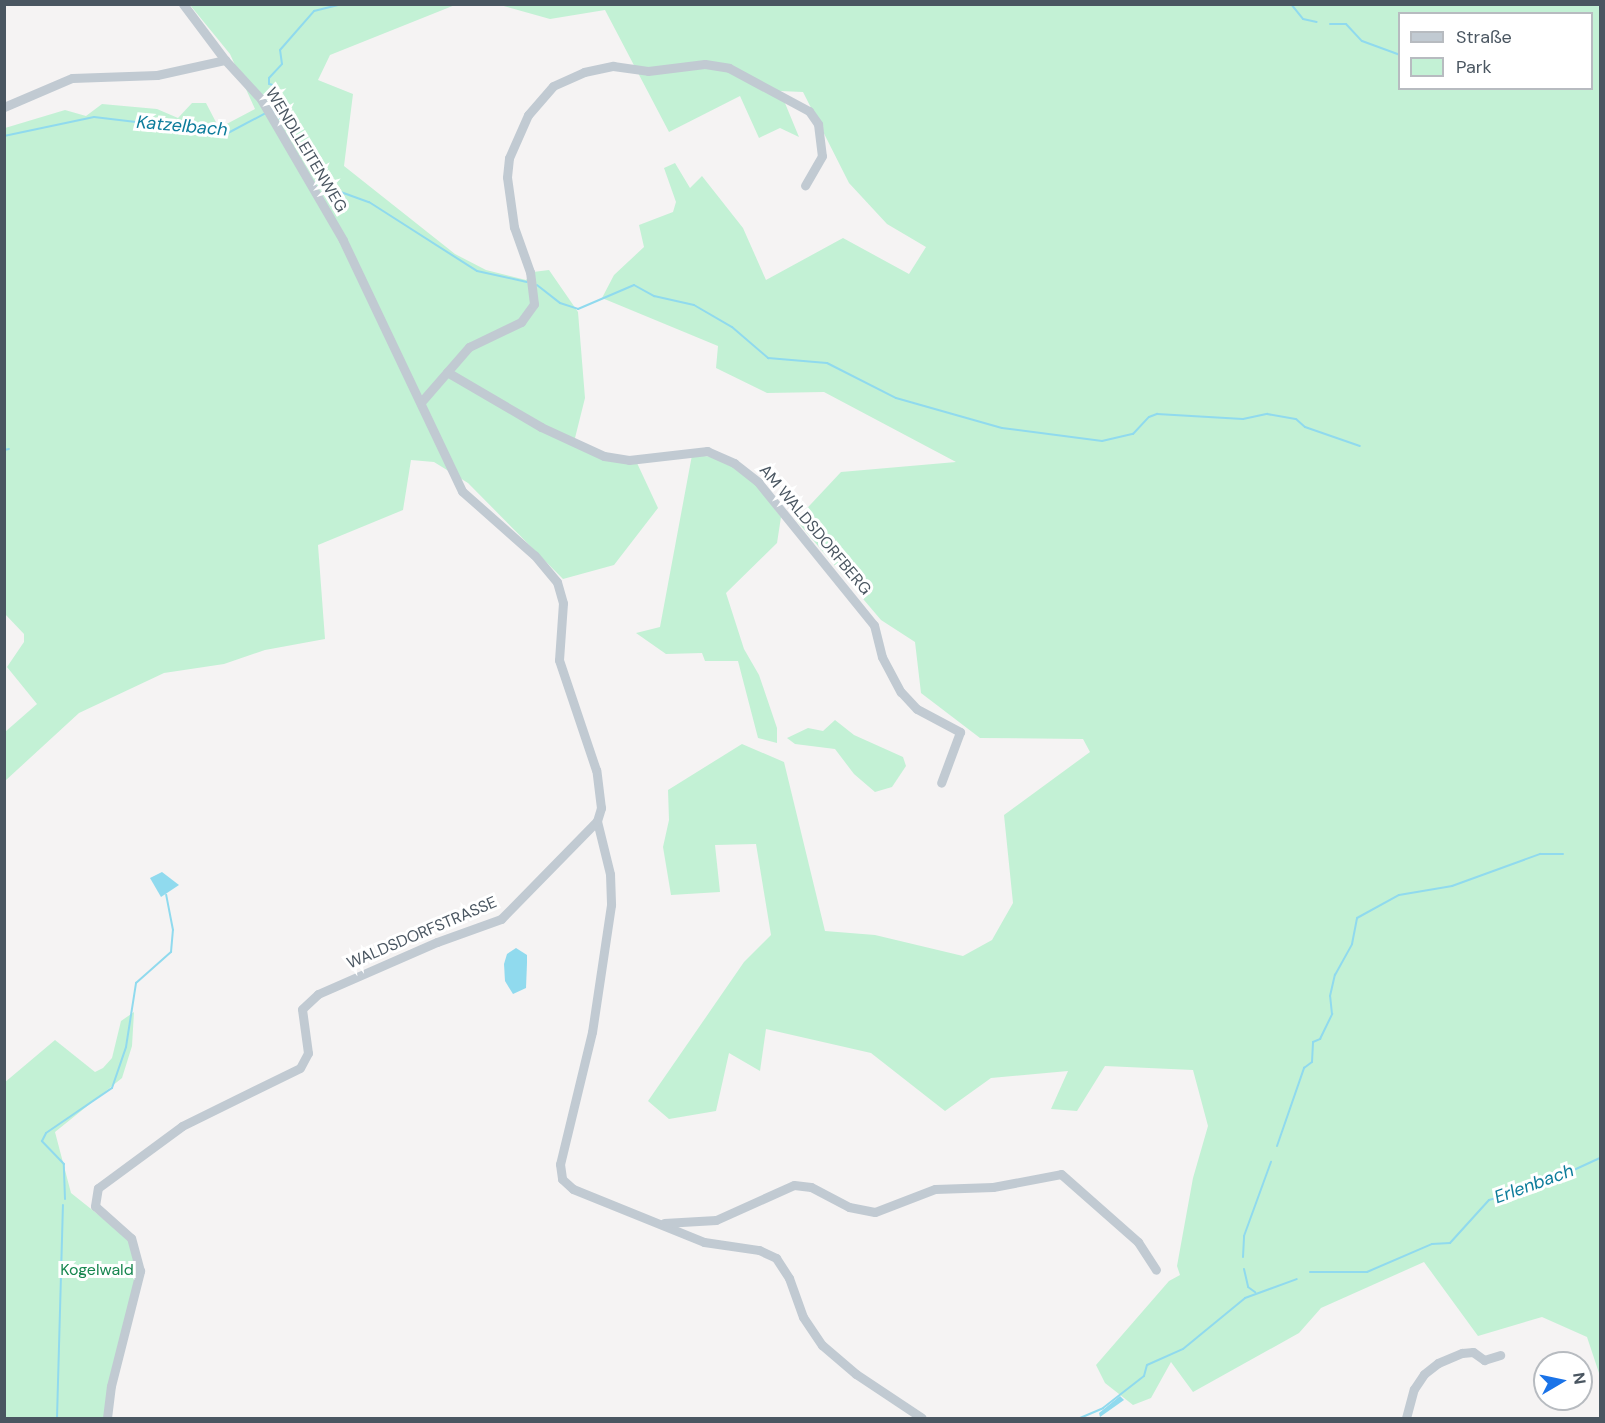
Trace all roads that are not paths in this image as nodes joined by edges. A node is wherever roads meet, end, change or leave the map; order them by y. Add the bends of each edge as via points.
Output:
1 (183, 4) edge
2 (225, 60) junction
3 (4, 107) edge
4 (805, 186) dead end
5 (447, 372) junction
6 (422, 401) junction
7 (941, 783) dead end
8 (597, 821) junction
9 (664, 1223) junction
10 (1156, 1270) dead end
11 (1500, 1355) dead end
12 (107, 1419) edge
13 (922, 1419) edge
14 (1406, 1419) edge

1 - 2 street, WENDLLEITENWEG
2 - 3 street via 157,75 72,78
2 - 6 street, WENDLLEITENWEG via 268,112 343,240
4 - 5 street via 822,156 819,124 809,111 747,76 705,64 648,71 613,66 568,78 540,98 509,158 508,196 530,272 534,304 521,322 469,347
5 - 6 street
5 - 7 street, AM WALDSDORFBERG via 541,427 604,456 629,460 707,451 734,463 758,482 874,625 882,657 901,692 917,709 960,732
6 - 8 street via 462,491 534,555 557,582 563,603 559,660 599,782 601,808
8 - 9 street via 610,874 611,905 592,1032 560,1173 573,1189
8 - 12 street, WALDSDORFSTRASSE via 501,919 437,942 308,1000 301,1014 308,1053 300,1068 182,1126 98,1188 95,1206 131,1238 140,1271 111,1386
9 - 10 street via 716,1220 794,1185 811,1186 849,1207 875,1212 935,1189 993,1187 1061,1174 1138,1242
9 - 13 street via 704,1242 759,1250 776,1258 789,1278 803,1317 822,1345 856,1374
11 - 14 street via 1485,1360 1473,1352 1462,1353 1438,1363 1414,1389

